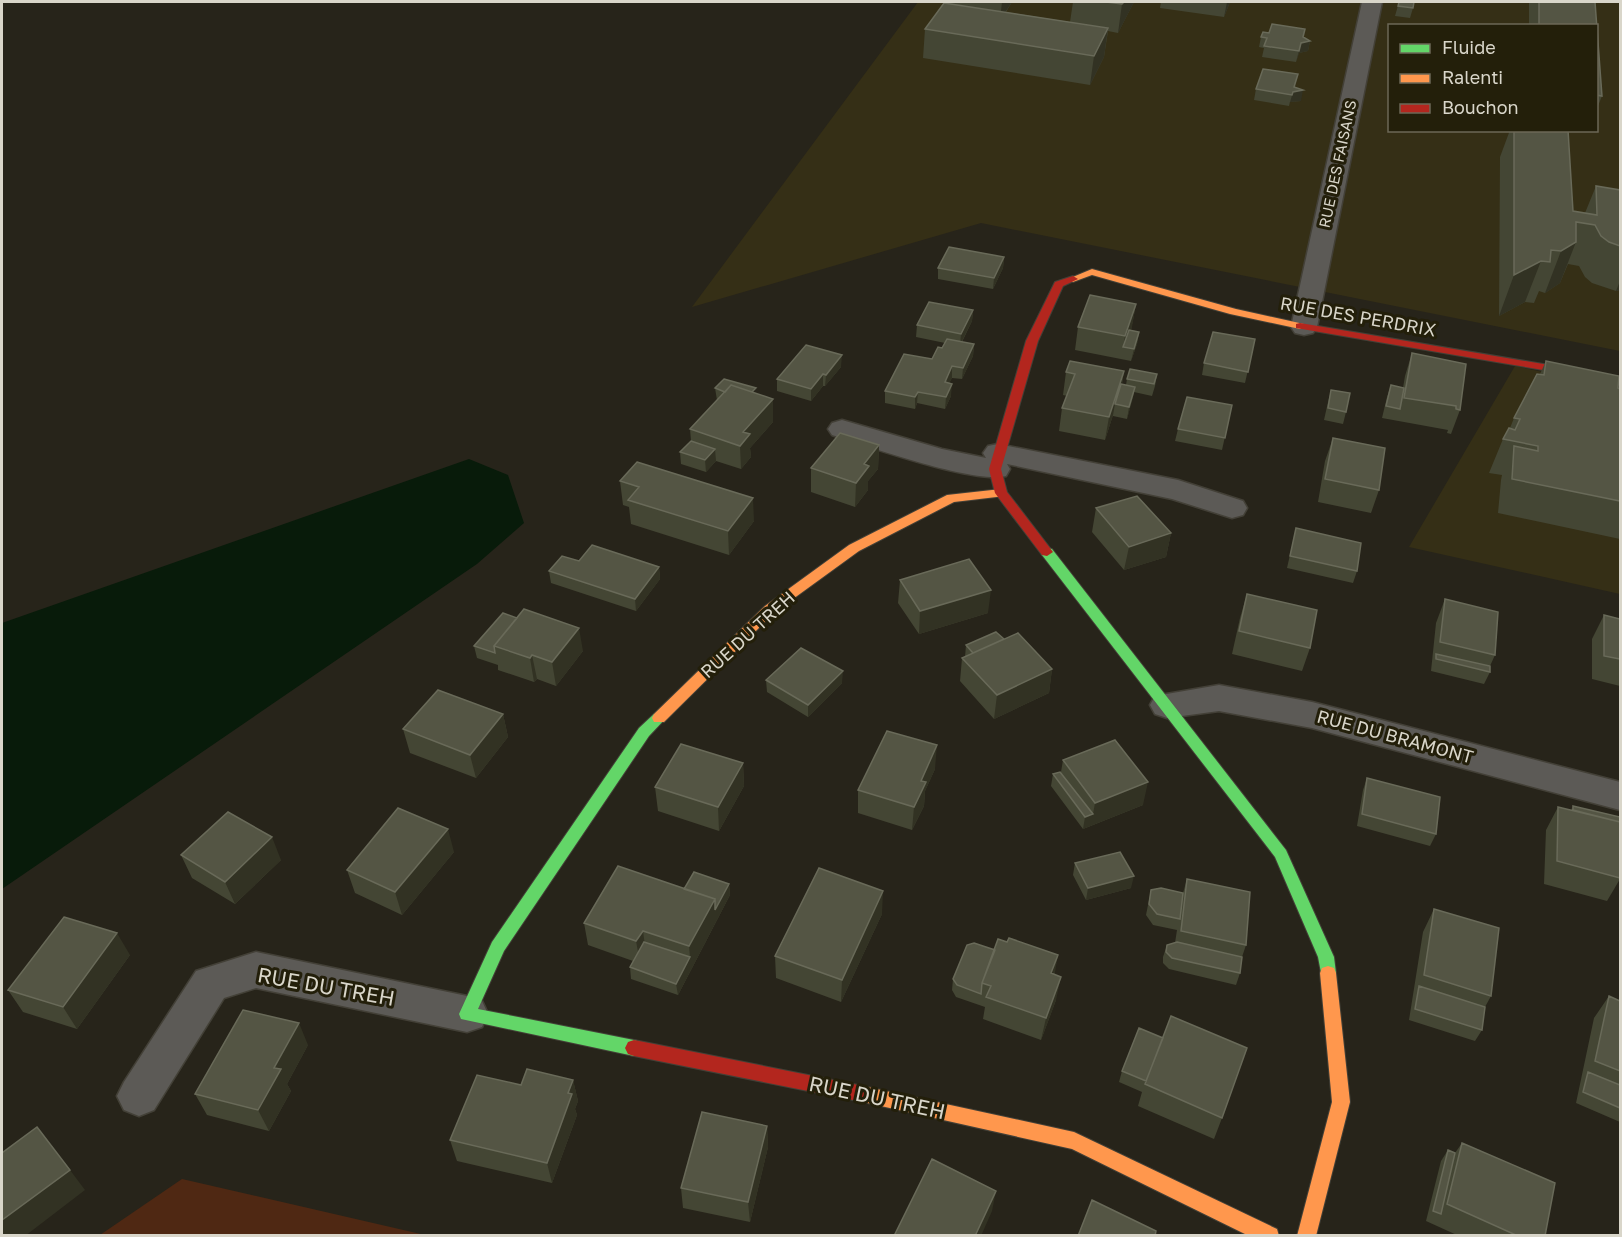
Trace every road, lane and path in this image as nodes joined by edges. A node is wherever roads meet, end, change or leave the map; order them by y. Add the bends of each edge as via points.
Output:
1 (1372, 2) edge
2 (1304, 327) junction
3 (1620, 381) edge
4 (842, 429) dead end
5 (998, 471) junction
6 (1232, 508) dead end
7 (1167, 705) junction
8 (1620, 796) edge
9 (467, 1014) junction
10 (139, 1096) dead end
11 (1270, 1236) edge
12 (1306, 1236) edge

1 - 2 street, RUE DES FAISANS
2 - 3 street, RUE DES PERDRIX
2 - 5 street, RUE DES PERDRIX via 1234,312 1092,272 1059,284 1032,341
4 - 5 street
5 - 6 street via 1179,490
5 - 7 street
5 - 9 street, RUE DU TREH via 854,548 770,609 644,732 498,947
7 - 8 street, RUE DU BRAMONT via 1219,698 1312,715
7 - 12 street via 1281,854 1326,957 1341,1102
9 - 10 street, RUE DU TREH via 256,970 210,984
9 - 11 street, RUE DU TREH via 1074,1141

